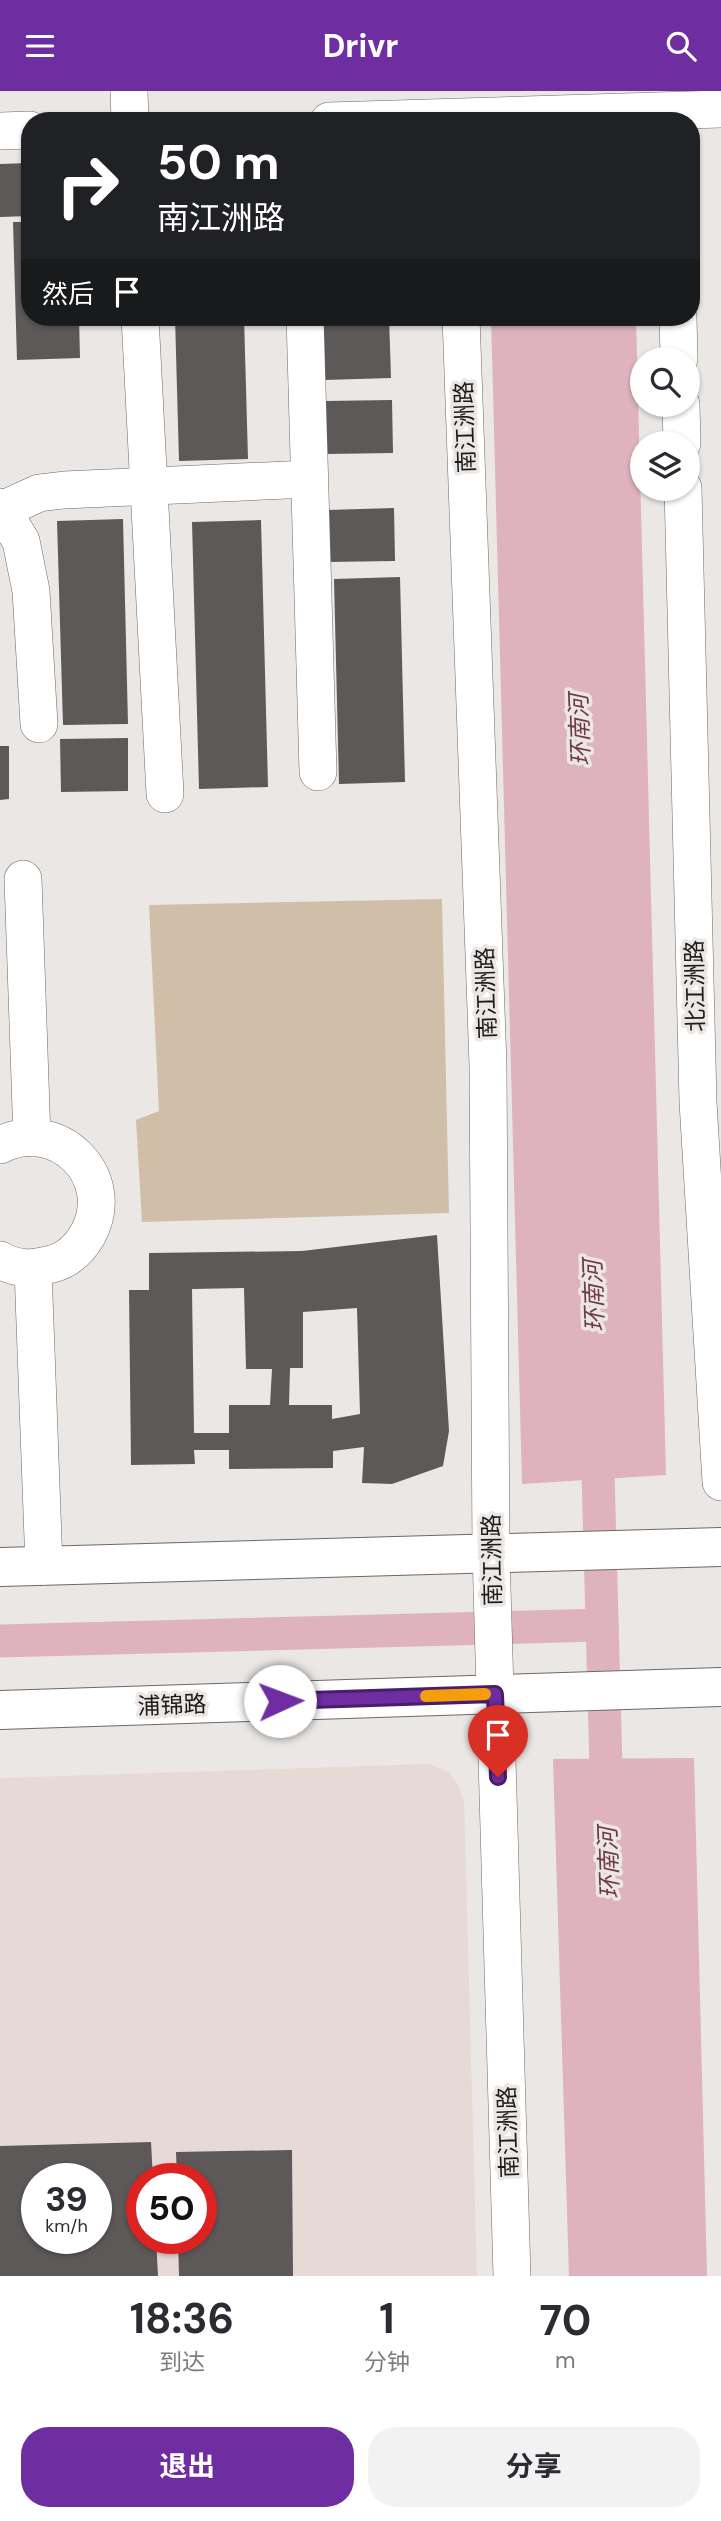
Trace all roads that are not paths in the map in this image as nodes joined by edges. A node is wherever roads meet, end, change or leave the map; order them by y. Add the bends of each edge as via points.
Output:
1 (129, 91) edge
2 (665, 108) edge
3 (721, 109) edge
4 (453, 110) edge
5 (130, 112) edge
6 (430, 112) edge
7 (582, 112) edge
8 (21, 130) edge
9 (0, 131) edge
10 (140, 326) edge
11 (305, 326) edge
12 (460, 326) edge
13 (678, 326) edge
14 (679, 347) edge
15 (309, 479) junction
16 (149, 487) junction
17 (683, 501) edge
18 (1, 508) edge
19 (39, 724) dead end
20 (318, 772) dead end
21 (165, 794) dead end
22 (23, 879) dead end
23 (16, 1141) edge
24 (17, 1264) edge
25 (721, 1482) edge
26 (721, 1547) edge
27 (492, 1565) junction
28 (44, 1566) junction
29 (0, 1567) edge
30 (495, 1682) junction
31 (721, 1687) edge
32 (0, 1710) edge
33 (512, 2276) edge

1 - 5 street
2 - 3 street
2 - 7 street
4 - 6 street
8 - 9 street
10 - 16 street
11 - 15 street
12 - 27 street, 南江洲路 via 488,1065
13 - 14 street
15 - 16 street
15 - 20 street
16 - 18 street via 39,493
16 - 21 street
17 - 25 street, 北江洲路 via 698,1102
18 - 19 street via 21,541 31,591
22 - 23 street
23 - 24 street via 39,1137 61,1143 82,1160 97,1199 94,1223 82,1245 61,1261
24 - 28 street
26 - 27 main road via 539,1552
27 - 28 main road
27 - 30 street, 南江洲路
28 - 29 main road
30 - 31 main road, 浦锦路 via 543,1692
30 - 32 main road, 浦锦路
30 - 33 street, 南江洲路

